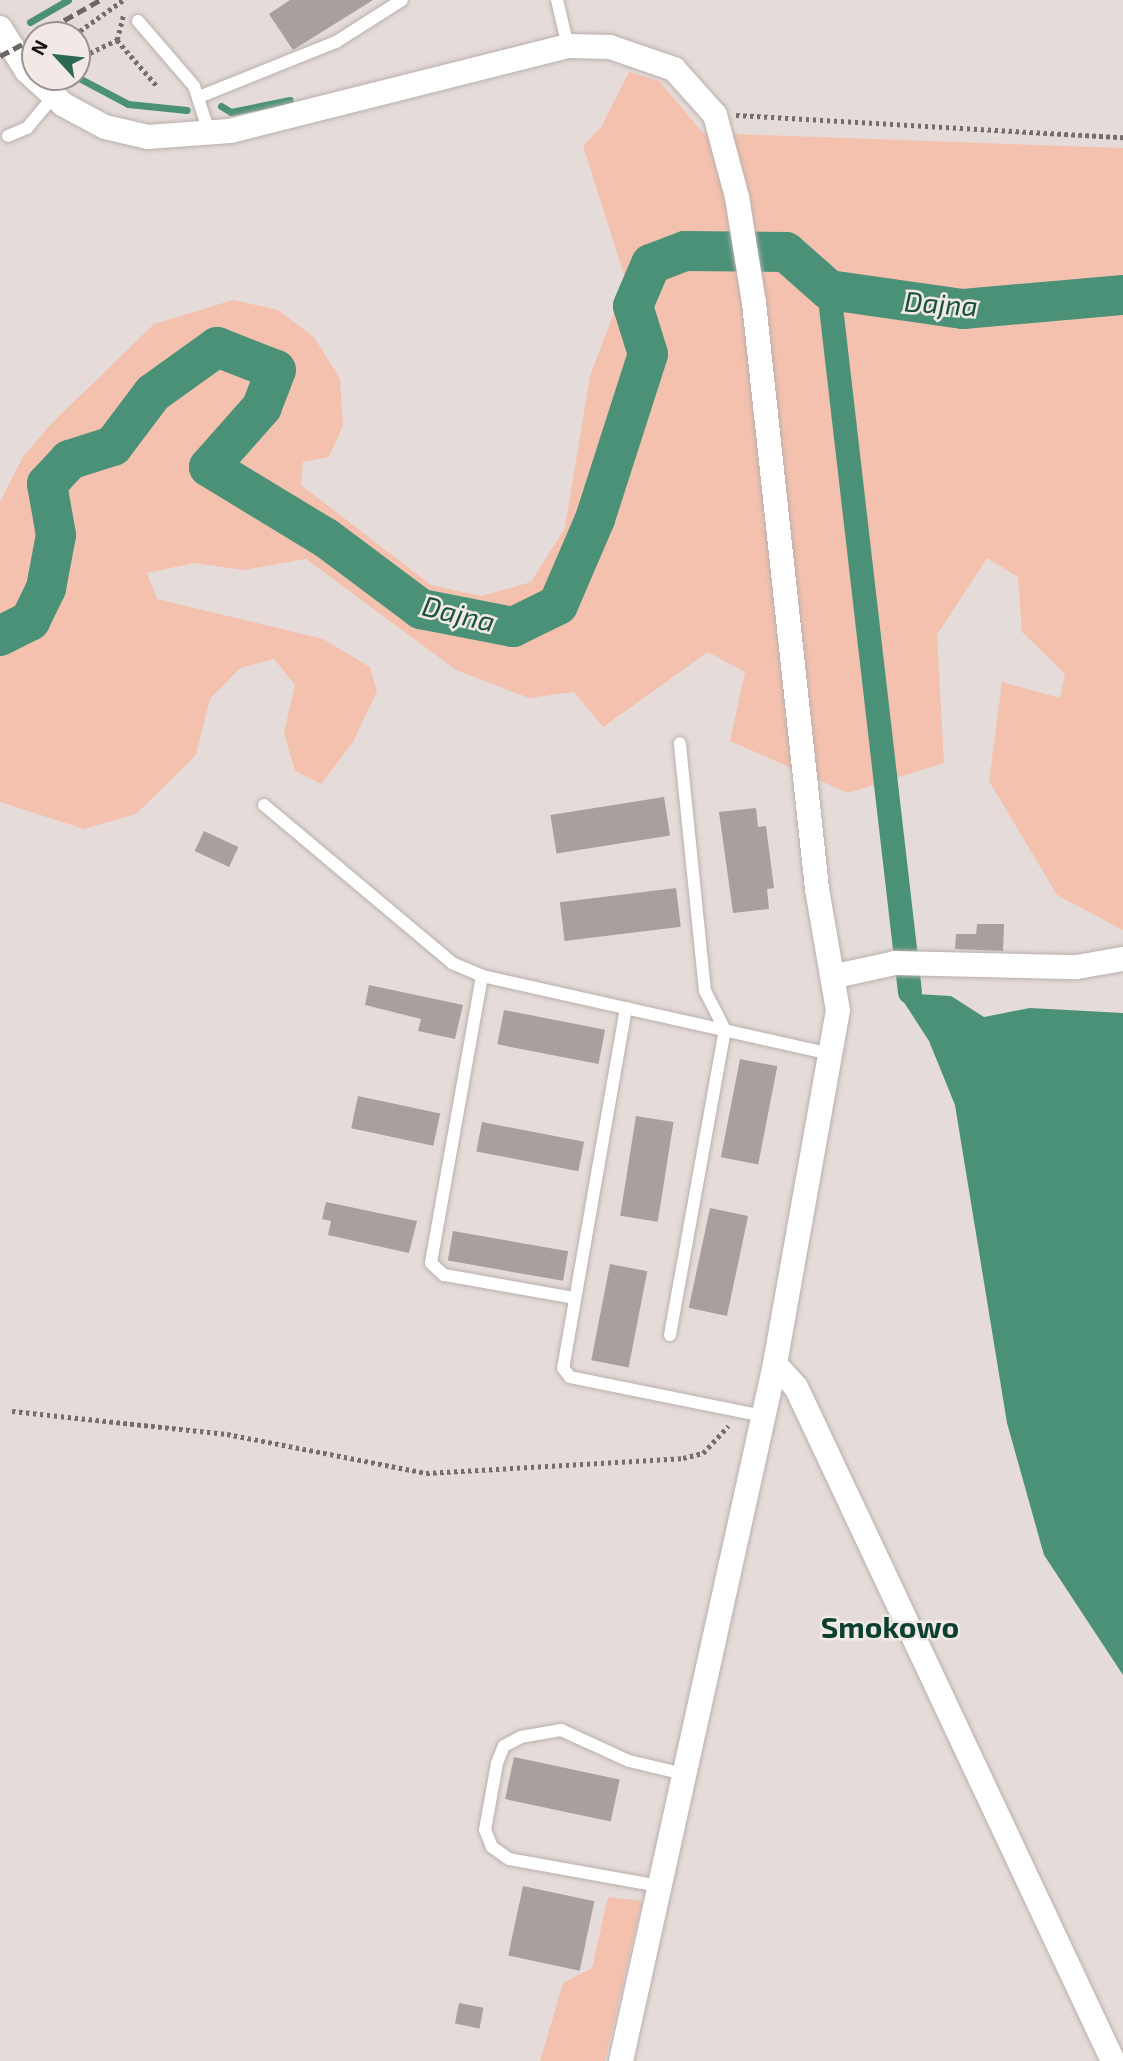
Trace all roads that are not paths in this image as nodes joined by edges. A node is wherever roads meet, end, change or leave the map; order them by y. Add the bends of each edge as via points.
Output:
1 (402, 0) edge
2 (557, 0) edge
3 (138, 21) dead end
4 (0, 28) edge
5 (568, 46) junction
6 (53, 97) junction
7 (200, 97) junction
8 (209, 135) junction
9 (8, 136) dead end
10 (680, 743) dead end
11 (264, 804) dead end
12 (1123, 959) edge
13 (482, 976) junction
14 (836, 976) junction
15 (625, 1008) junction
16 (724, 1030) junction
17 (834, 1055) junction
18 (575, 1298) junction
19 (670, 1335) dead end
20 (775, 1364) junction
21 (764, 1416) junction
22 (684, 1774) junction
23 (659, 1885) junction
24 (621, 2061) edge
25 (1113, 2061) edge

1 - 7 lane via 336,42
2 - 5 lane
3 - 7 lane
4 - 6 street via 27,71
5 - 8 street
5 - 14 street via 610,47 674,69 715,115 737,197 754,303 817,888
6 - 8 street via 125,133
6 - 9 lane via 27,128
7 - 8 lane
10 - 16 lane via 705,991
11 - 13 lane via 452,963
12 - 14 street via 1077,967 895,963
13 - 15 lane
13 - 18 lane via 431,1263 444,1275
14 - 17 street
15 - 16 lane
15 - 18 lane
16 - 17 lane
16 - 19 lane
17 - 20 street
18 - 21 lane via 563,1368 570,1377
20 - 21 street
20 - 25 street via 796,1387
21 - 22 street
22 - 23 street
22 - 23 lane via 629,1761 561,1730 521,1737 504,1746 497,1763 485,1830 492,1847 509,1859
23 - 24 street

